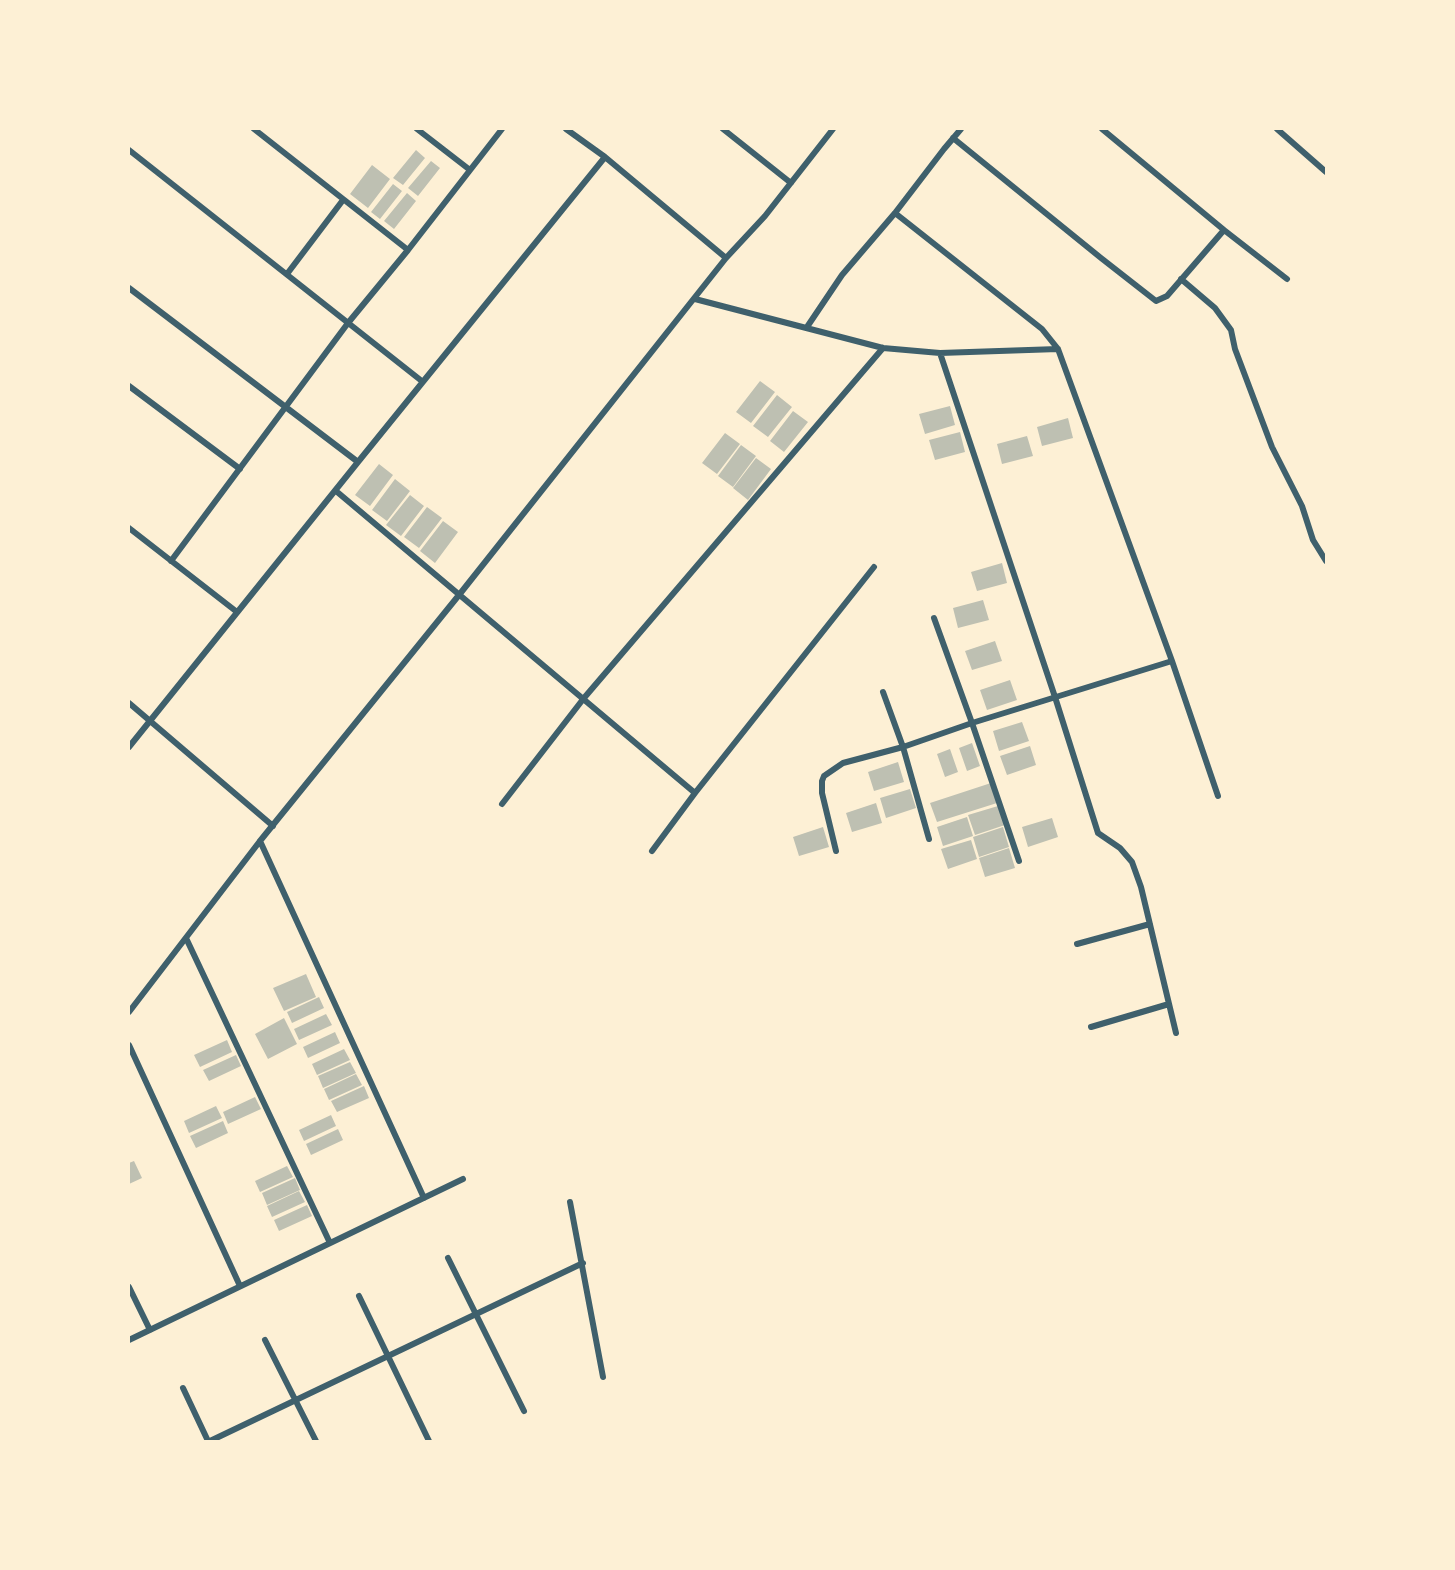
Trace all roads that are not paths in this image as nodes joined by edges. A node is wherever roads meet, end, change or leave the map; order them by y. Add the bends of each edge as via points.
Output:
1 (254, 129) edge
2 (417, 129) edge
3 (502, 129) edge
4 (566, 129) edge
5 (723, 129) edge
6 (833, 129) edge
7 (961, 129) edge
8 (1102, 129) edge
9 (1277, 129) edge
10 (954, 138) junction
11 (129, 150) edge
12 (605, 158) junction
13 (470, 170) junction
14 (1326, 172) edge
15 (791, 183) junction
16 (343, 200) junction
17 (895, 213) junction
18 (1224, 230) junction
19 (408, 250) junction
20 (726, 258) junction
21 (287, 274) junction
22 (1181, 279) junction
23 (1287, 279) dead end
24 (129, 288) edge
25 (695, 299) junction
26 (348, 323) junction
27 (807, 327) junction
28 (883, 348) junction
29 (1058, 349) junction
30 (940, 353) junction
31 (423, 382) junction
32 (129, 386) edge
33 (286, 408) junction
34 (358, 462) junction
35 (240, 469) junction
36 (336, 491) junction
37 (129, 528) edge
38 (171, 561) junction
39 (1326, 561) edge
40 (874, 567) dead end
41 (459, 595) junction
42 (237, 612) junction
43 (934, 618) dead end
44 (1172, 661) junction
45 (883, 692) dead end
46 (584, 698) junction
47 (1055, 698) junction
48 (129, 703) edge
49 (150, 720) junction
50 (972, 723) junction
51 (129, 747) edge
52 (903, 747) junction
53 (695, 793) junction
54 (1218, 796) dead end
55 (502, 804) dead end
56 (273, 826) junction
57 (929, 839) dead end
58 (260, 841) junction
59 (836, 850) dead end
60 (652, 851) dead end
61 (1018, 861) dead end
62 (1150, 924) junction
63 (186, 938) junction
64 (1077, 944) dead end
65 (1169, 1004) junction
66 (129, 1012) edge
67 (1090, 1027) dead end
68 (1176, 1034) dead end
69 (129, 1045) edge
70 (463, 1179) dead end
71 (424, 1198) junction
72 (570, 1202) dead end
73 (330, 1242) junction
74 (448, 1258) dead end
75 (583, 1263) junction
76 (240, 1286) junction
77 (129, 1287) edge
78 (359, 1296) dead end
79 (476, 1314) junction
80 (150, 1330) junction
81 (129, 1340) edge
82 (265, 1340) dead end
83 (388, 1357) junction
84 (603, 1377) dead end
85 (183, 1388) dead end
86 (296, 1401) junction
87 (524, 1411) dead end
88 (209, 1441) edge
89 (316, 1441) edge
90 (429, 1441) edge

1 - 16 street
2 - 13 street
3 - 13 street
4 - 12 street
5 - 15 street
6 - 15 street
7 - 10 street
8 - 18 street
9 - 14 street
10 - 17 street
10 - 22 street via 1156,301 1167,296
11 - 21 street
12 - 20 street
12 - 31 street
13 - 19 street
15 - 20 street
16 - 19 street
16 - 21 street
17 - 27 street via 842,275
17 - 29 street via 1042,329
18 - 22 street
18 - 23 street
19 - 26 street
20 - 25 street
21 - 26 street
22 - 39 street via 1215,308 1231,330 1272,447
24 - 33 street
25 - 27 street
25 - 41 street
26 - 31 street
26 - 33 street
27 - 28 street
28 - 30 street
28 - 46 street
29 - 30 street
29 - 44 street
30 - 47 street
31 - 34 street
32 - 35 street
33 - 34 street
33 - 35 street
34 - 36 street
35 - 38 street
36 - 41 street
36 - 42 street
37 - 38 street
38 - 42 street
40 - 53 street
41 - 46 street
41 - 56 street
42 - 49 street
43 - 50 street
44 - 47 street
44 - 54 street
45 - 52 street
46 - 53 street
46 - 55 street
47 - 50 street
47 - 62 street via 1098,833 1132,862
48 - 49 street
49 - 51 street
49 - 56 street
50 - 52 street
50 - 61 street
52 - 57 street
52 - 59 street via 843,763 824,776 822,793
53 - 60 street
56 - 58 street
58 - 63 street
58 - 71 street
62 - 64 street
62 - 65 street
63 - 66 street
63 - 73 street
65 - 67 street
65 - 68 street
69 - 76 street
70 - 71 street
71 - 73 street
72 - 75 street
73 - 76 street
74 - 79 street
75 - 79 street
75 - 84 street
76 - 80 street
77 - 80 street
78 - 83 street
79 - 83 street
79 - 87 street
80 - 81 street
82 - 86 street
83 - 86 street
83 - 90 street
85 - 88 street
86 - 88 street
86 - 89 street

